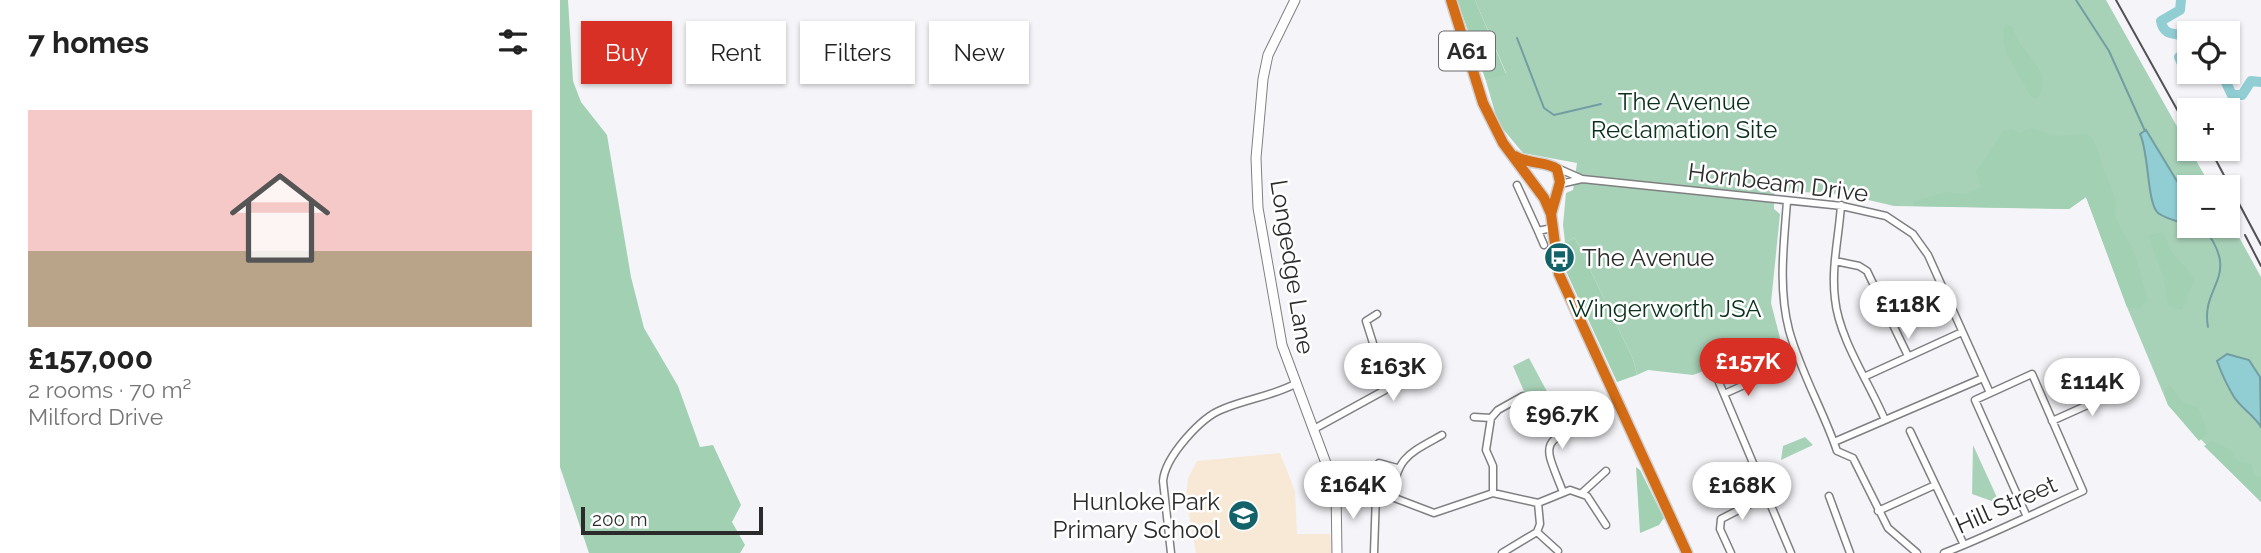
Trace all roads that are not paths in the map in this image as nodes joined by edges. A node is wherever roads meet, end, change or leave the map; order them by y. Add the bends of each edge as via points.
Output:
1 (1295, 0) edge
2 (1451, 0) edge
3 (1510, 152) junction
4 (1548, 165) junction
5 (1582, 179) junction
6 (1517, 185) dead end
7 (1558, 186) junction
8 (1535, 187) junction
9 (1787, 201) junction
10 (1841, 205) junction
11 (1551, 214) junction
12 (1552, 228) junction
13 (1538, 231) junction
14 (1544, 244) dead end
15 (1835, 261) junction
16 (1377, 314) dead end
17 (1962, 331) junction
18 (1908, 356) junction
19 (2114, 371) dead end
20 (1866, 376) junction
21 (1762, 377) dead end
22 (1983, 377) junction
23 (1717, 380) dead end
24 (1295, 384) junction
25 (1990, 393) junction
26 (1724, 394) junction
27 (1523, 396) dead end
28 (1474, 417) dead end
29 (1491, 418) junction
30 (1589, 420) dead end
31 (1885, 420) junction
32 (2052, 421) junction
33 (1314, 429) junction
34 (1910, 431) dead end
35 (1442, 435) dead end
36 (1834, 442) junction
37 (1380, 463) dead end
38 (1397, 468) junction
39 (1606, 471) dead end
40 (1936, 485) junction
41 (1336, 490) junction
42 (1563, 492) junction
43 (1583, 492) junction
44 (1493, 493) junction
45 (1376, 494) junction
46 (1392, 496) junction
47 (1766, 496) junction
48 (1829, 496) dead end
49 (1538, 503) junction
50 (1878, 511) junction
51 (2027, 517) junction
52 (1606, 525) dead end
53 (1537, 532) junction
54 (1964, 545) junction
55 (1558, 551) dead end
56 (1171, 553) edge
57 (1337, 553) edge
58 (1374, 553) edge
59 (1500, 553) edge
60 (1687, 553) edge
61 (1731, 553) edge
62 (1791, 553) edge
63 (1850, 553) edge
64 (1917, 553) edge
65 (1944, 553) edge

1 - 24 street, Longedge Lane via 1268,55 1256,158 1266,264
2 - 3 highway, A61 via 1483,103
3 - 4 highway via 1527,162
3 - 8 highway, A61
4 - 5 street, Hornbeam Drive
4 - 7 highway via 1559,174
4 - 8 highway via 1532,173
5 - 7 street, Hornbeam Drive
5 - 9 street, Hornbeam Drive
6 - 13 street
7 - 8 highway via 1547,193
7 - 11 highway, A61
8 - 11 highway, A61
9 - 10 street, Hornbeam Drive
9 - 36 street via 1784,301 1796,351
10 - 15 street
10 - 17 street, Hornbeam Drive via 1886,216 1913,234 1928,255
11 - 12 highway, A61
12 - 13 street
12 - 60 highway, A61 via 1559,274
13 - 14 street
15 - 18 street via 1867,271
15 - 20 street via 1835,301 1842,330
16 - 33 street via 1366,321 1385,390
17 - 18 street
17 - 22 street, Hornbeam Drive
18 - 20 street
19 - 32 street via 2121,390
20 - 31 street
21 - 26 street
22 - 25 street, Hornbeam Drive
22 - 31 street
23 - 26 street
24 - 33 street
24 - 56 street, Longedge Lane via 1221,409 1172,455 1163,481
25 - 32 street via 2032,374
25 - 51 street via 1975,400
26 - 47 street
27 - 29 street
28 - 29 street
29 - 44 street via 1486,450 1493,466
30 - 42 street via 1560,434 1548,448
31 - 36 street
32 - 51 street, Hill Street via 2083,491
33 - 41 street
34 - 40 street
35 - 38 street via 1409,454
36 - 50 street via 1837,450 1853,458
37 - 38 street
38 - 46 street
39 - 43 street
40 - 50 street
40 - 54 street
41 - 45 street
41 - 57 street
42 - 43 street
42 - 49 street
43 - 52 street
44 - 46 street via 1434,513
44 - 49 street
45 - 46 street
45 - 58 street
47 - 61 street via 1721,519 1720,529
47 - 62 street
48 - 63 street
49 - 53 street
50 - 64 street via 1888,528
51 - 54 street, Hill Street
53 - 55 street
53 - 59 street
54 - 65 street, Hill Street

